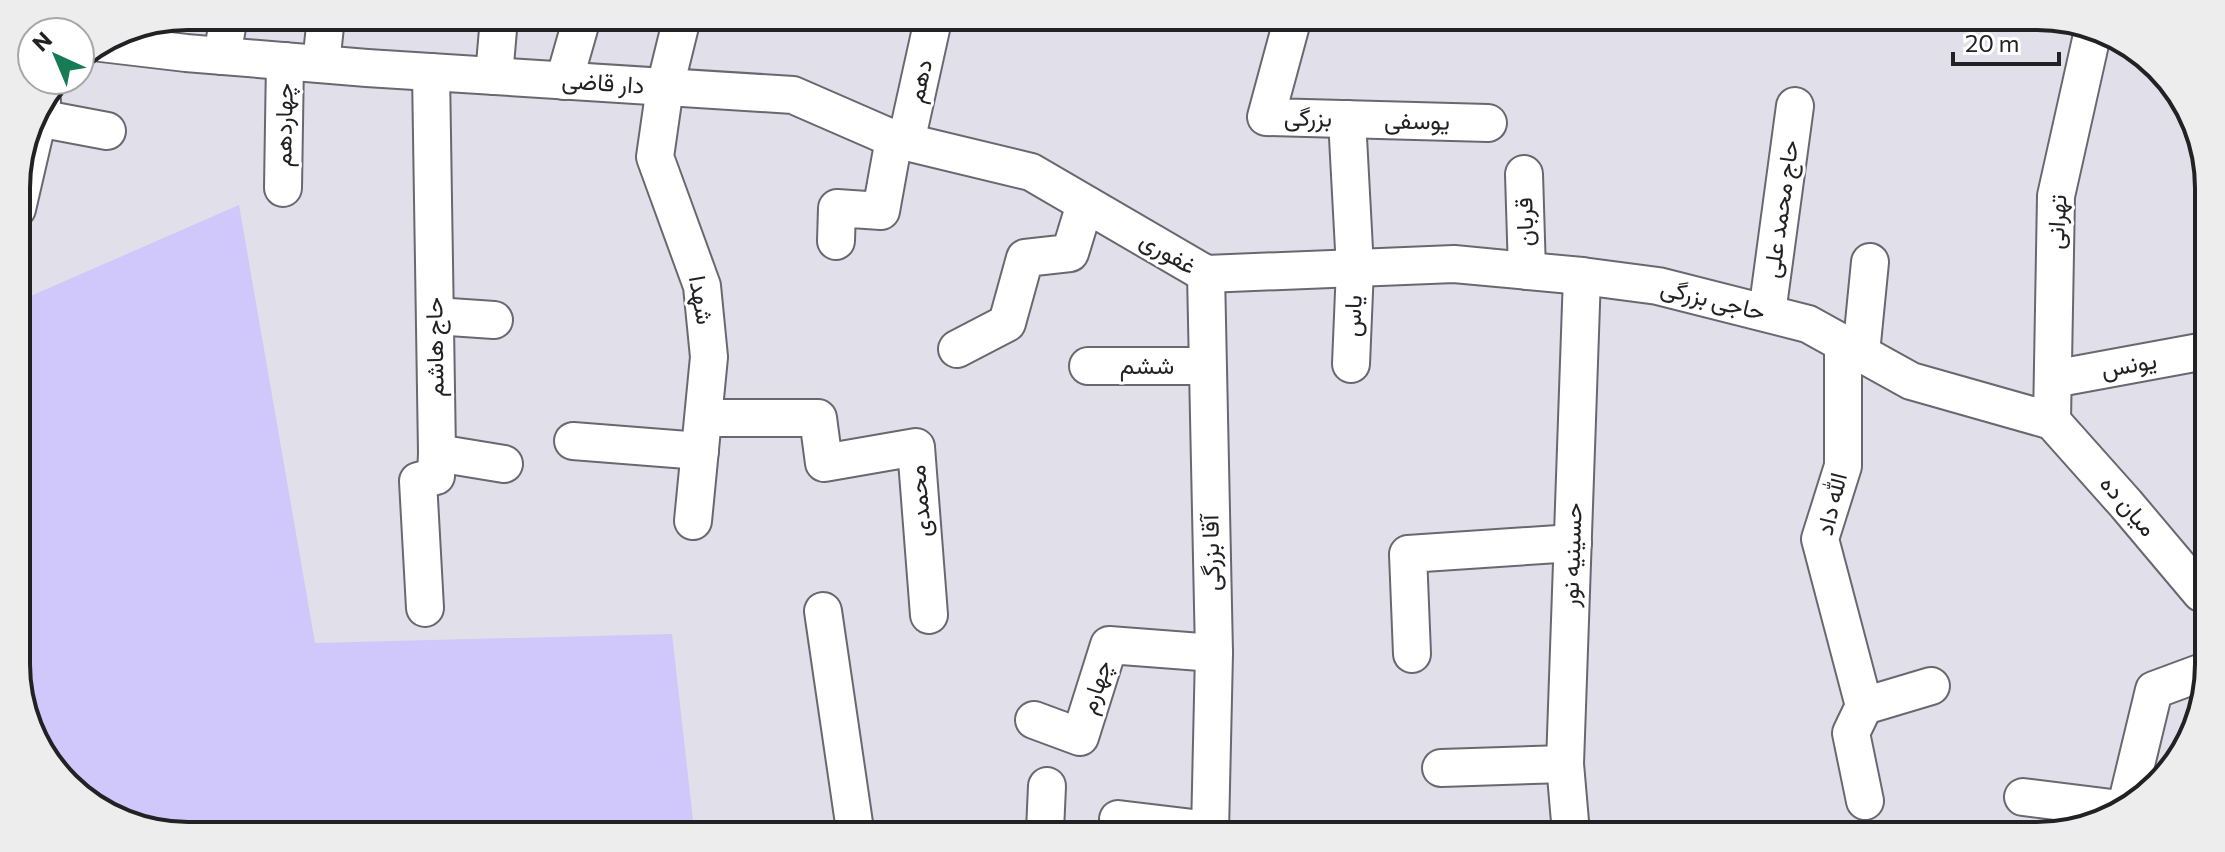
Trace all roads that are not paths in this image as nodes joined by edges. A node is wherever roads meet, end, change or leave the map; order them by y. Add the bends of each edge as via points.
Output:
1 (227, 30) edge
2 (325, 30) edge
3 (498, 30) edge
4 (579, 30) edge
5 (679, 30) edge
6 (930, 30) edge
7 (1290, 30) edge
8 (2091, 39) edge
9 (120, 45) edge
10 (222, 56) junction
11 (285, 61) junction
12 (321, 64) junction
13 (431, 72) junction
14 (494, 76) junction
15 (564, 81) junction
16 (665, 87) junction
17 (1795, 106) dead end
18 (49, 113) edge
19 (1347, 119) junction
20 (1488, 123) dead end
21 (107, 131) dead end
22 (900, 140) junction
23 (1524, 174) dead end
24 (283, 188) dead end
25 (1085, 204) junction
26 (836, 241) dead end
27 (1870, 262) dead end
28 (1355, 268) junction
29 (1527, 271) junction
30 (1206, 274) junction
31 (1582, 276) junction
32 (1767, 313) junction
33 (435, 316) junction
34 (494, 320) dead end
35 (1852, 348) junction
36 (957, 349) dead end
37 (2195, 353) edge
38 (1351, 364) dead end
39 (1088, 366) dead end
40 (1206, 366) junction
41 (2053, 379) junction
42 (2052, 421) junction
43 (702, 434) junction
44 (573, 441) dead end
45 (437, 453) junction
46 (504, 464) dead end
47 (693, 521) dead end
48 (1573, 543) junction
49 (2195, 586) edge
50 (425, 608) dead end
51 (823, 611) dead end
52 (929, 615) dead end
53 (1214, 653) junction
54 (1412, 654) dead end
55 (2195, 675) edge
56 (1931, 686) dead end
57 (1864, 706) junction
58 (1034, 720) dead end
59 (1565, 764) junction
60 (1441, 768) dead end
61 (1047, 786) dead end
62 (2130, 791) edge
63 (2023, 797) dead end
64 (1865, 801) dead end
65 (2103, 807) edge
66 (1118, 819) dead end
67 (854, 822) edge
68 (1045, 822) edge
69 (1141, 822) edge
70 (1210, 822) edge
71 (1570, 822) edge

1 - 10 street
2 - 12 street
3 - 14 street
4 - 15 street
5 - 16 street, شهدا
6 - 22 street, دهم
7 - 19 street, بزرگی via 1266,117
8 - 41 street, تهرانی via 2056,196
9 - 10 street, دار قاضی
10 - 11 street, دار قاضی
11 - 12 street, دار قاضی
11 - 24 street, چهاردهم
12 - 13 street, دار قاضی
13 - 14 street, دار قاضی
13 - 33 street, حاج هاشم
14 - 15 street, دار قاضی
15 - 16 street, دار قاضی
16 - 22 street, دار قاضی via 793,95
16 - 43 street, شهدا via 655,157 702,286 709,357
17 - 32 street, حاج محمد علی
18 - 21 street
19 - 20 street, یوسفی
19 - 28 street, بزرگی
22 - 25 street, دار قاضی via 1031,172
22 - 26 street, دهم via 881,211 837,208
23 - 29 street, قربان
25 - 30 street, غفوری
25 - 36 street via 1070,253 1025,258 1007,323
27 - 35 street, الله داد
28 - 29 street, حاجی بزرگی via 1454,264
28 - 30 street, غفوری
28 - 38 street, یاس
29 - 31 street, حاجی بزرگی
30 - 40 street, آقا بزرگی
31 - 32 street, حاجی بزرگی via 1658,286
31 - 48 street, حسینیه نور
32 - 35 street, حاجی بزرگی via 1808,324
33 - 34 street
33 - 45 street, حاج هاشم
35 - 42 street, حاجی بزرگی via 1911,381
35 - 57 street, الله داد via 1843,466 1820,539
37 - 41 street, یونس
39 - 40 street, ششم
40 - 53 street, آقا بزرگی
41 - 42 street, تهرانی
42 - 49 street, میان ده
43 - 44 street
43 - 47 street, شهدا
43 - 52 street, محمدی via 818,418 824,463 916,447
45 - 46 street
45 - 50 street via 436,476 418,481
48 - 54 street via 1408,554
48 - 59 street, حسینیه نور
51 - 67 street
53 - 58 street, چهارم via 1109,645 1080,737
53 - 70 street, آقا بزرگی
55 - 62 street via 2154,690
56 - 57 street
57 - 64 street via 1851,733
59 - 60 street
59 - 71 street, حسینیه نور
61 - 68 street
63 - 65 street
66 - 69 street

